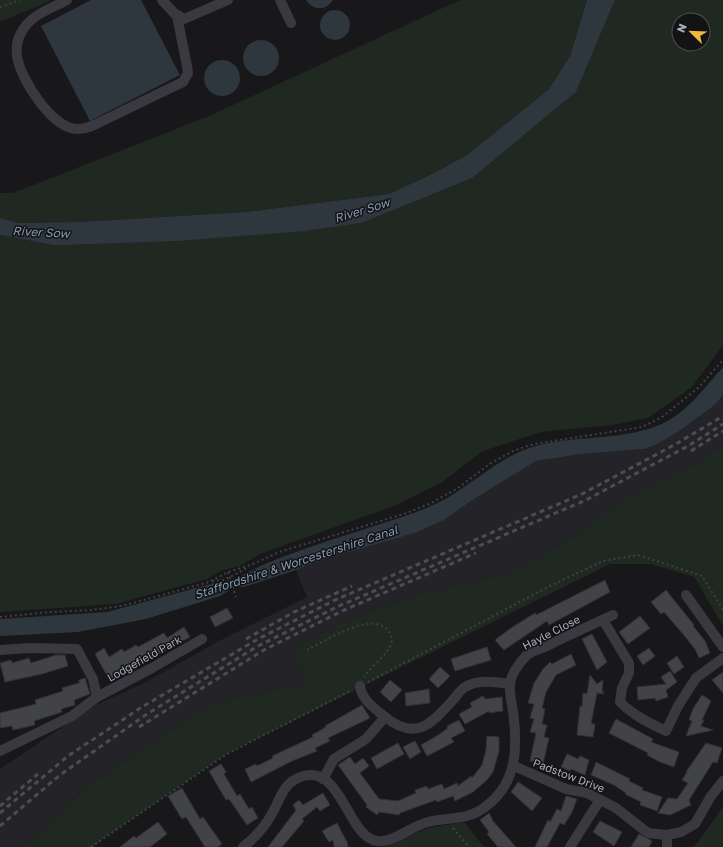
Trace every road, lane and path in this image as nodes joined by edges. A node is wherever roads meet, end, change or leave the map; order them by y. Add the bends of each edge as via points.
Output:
1 (20, 0) edge
2 (67, 0) edge
3 (162, 0) edge
4 (228, 0) edge
5 (280, 0) edge
6 (0, 7) edge
7 (177, 16) junction
8 (291, 23) dead end
9 (723, 360) edge
10 (253, 564) junction
11 (228, 572) junction
12 (209, 582) junction
13 (686, 595) dead end
14 (236, 597) dead end
15 (723, 610) edge
16 (613, 615) dead end
17 (0, 617) edge
18 (603, 620) junction
19 (202, 639) dead end
20 (723, 648) edge
21 (0, 650) edge
22 (307, 650) dead end
23 (723, 658) edge
24 (510, 684) junction
25 (360, 686) junction
26 (97, 697) junction
27 (385, 717) junction
28 (0, 751) edge
29 (514, 766) junction
30 (323, 779) junction
31 (723, 780) edge
32 (600, 800) junction
33 (446, 820) junction
34 (667, 835) junction
35 (368, 843) edge
36 (91, 847) edge
37 (244, 847) edge
38 (469, 847) edge
39 (570, 847) edge
40 (667, 847) edge

1 - 6 path
2 - 7 street via 26,24 16,48 19,64 31,88 52,116 62,125 72,129 89,127 183,82 188,72
3 - 7 street
4 - 7 street via 191,18
5 - 8 street
9 - 10 path via 681,403 642,427 534,444 491,463 458,488 431,503 407,513 280,552
10 - 11 path
10 - 12 path via 224,580
11 - 12 path
11 - 14 path, bridge
12 - 17 path via 122,606
13 - 20 street
15 - 25 path via 702,576 638,555 603,561 550,586
16 - 18 street, Hayle Close
18 - 23 street via 629,663 630,673 622,688 620,702 645,720 666,730 696,678
18 - 24 street, Hayle Close via 526,655
19 - 26 street, Lodgefield Park
21 - 26 street, Lodgefield Park via 78,649 93,679
22 - 25 path via 364,623 383,626 392,640
24 - 27 street via 492,681 464,688 439,716 419,729 398,727
24 - 29 street via 516,741
25 - 27 street via 363,698
25 - 36 path via 227,754
26 - 28 street, Lodgefield Park via 72,716
27 - 30 street via 366,739 334,759
29 - 32 street, Padstow Drive via 566,789 588,793
29 - 33 street via 508,783 485,807 473,815
30 - 35 street via 338,792
30 - 37 street via 307,776 297,778 287,786 264,825
31 - 34 street, Padstow Drive via 695,824 681,832
32 - 34 street, Padstow Drive via 616,808 648,833
32 - 39 street
33 - 35 street via 428,822 386,840
33 - 38 path
34 - 40 street

